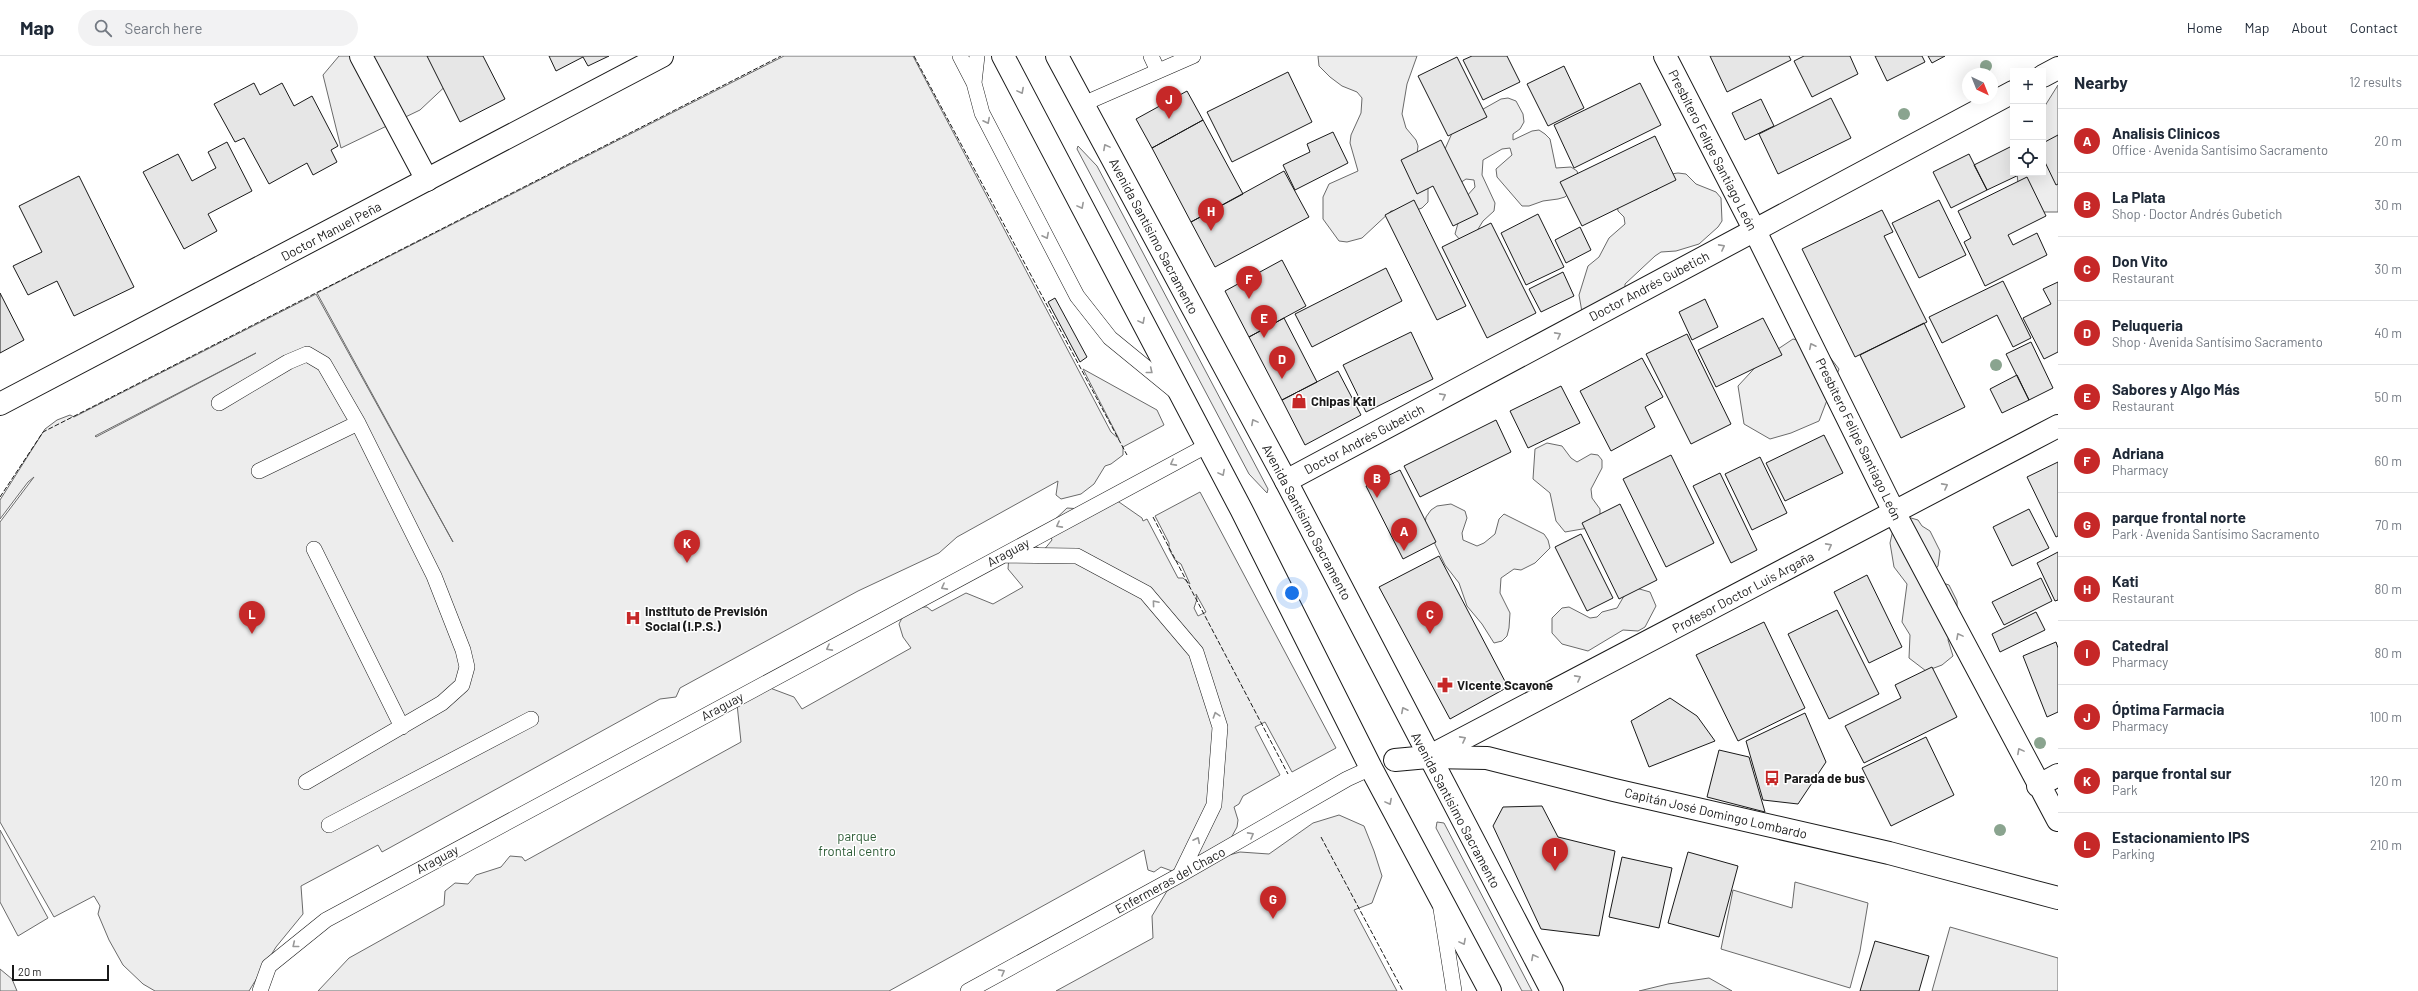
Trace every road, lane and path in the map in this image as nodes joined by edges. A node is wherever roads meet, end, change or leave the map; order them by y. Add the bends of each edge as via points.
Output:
1 (361, 56) edge
2 (662, 56) edge
3 (960, 56) edge
4 (977, 56) edge
5 (1003, 56) edge
6 (1057, 56) edge
7 (1151, 56) edge
8 (1193, 56) edge
9 (1665, 56) edge
10 (2058, 68) edge
11 (1158, 71) junction
12 (2046, 74) edge
13 (974, 83) junction
14 (2010, 94) edge
15 (1083, 104) junction
16 (427, 180) junction
17 (1754, 230) junction
18 (1183, 398) junction
19 (219, 403) dead end
20 (0, 404) edge
21 (358, 423) junction
22 (2058, 426) edge
23 (1208, 445) junction
24 (259, 471) dead end
25 (1286, 481) junction
26 (1894, 512) junction
27 (314, 549) dead end
28 (1003, 555) junction
29 (531, 719) dead end
30 (402, 727) junction
31 (1428, 757) junction
32 (1371, 768) junction
33 (2058, 775) edge
34 (306, 782) dead end
35 (2038, 786) junction
36 (2058, 820) edge
37 (329, 825) dead end
38 (1180, 875) junction
39 (1439, 896) junction
40 (2058, 898) edge
41 (260, 991) edge
42 (968, 991) edge
43 (1454, 991) edge
44 (1490, 991) edge
45 (1552, 991) edge

1 - 16 street
2 - 16 street, Doctor Manuel Peña
3 - 13 lane
4 - 13 lane
5 -> 18 street
6 - 15 street, Avenida Santísimo Sacramento
7 - 11 lane
8 - 11 lane
9 - 17 street, Presbítero Felipe Santiago León
10 - 12 street
11 - 15 lane
13 -> 18 lane via 982,112 1077,296 1110,338
14 - 17 street, Doctor Andrés Gubetich
25 -> 15 street, Avenida Santísimo Sacramento
16 - 20 street, Doctor Manuel Peña
25 -> 17 street, Doctor Andrés Gubetich
26 -> 17 street, Presbítero Felipe Santiago León
18 - 23 street
19 - 21 lane via 288,362 307,354 324,364
21 - 24 lane
21 - 30 lane via 434,576 463,650 467,667 462,685 442,703
26 -> 22 street, Profesor Doctor Luis Argaña
23 -> 28 lane, Araguay
23 -> 32 street
31 -> 25 street, Avenida Santísimo Sacramento
31 -> 26 street, Profesor Doctor Luis Argaña
35 -> 26 street, Presbítero Felipe Santiago León
27 - 30 lane
38 -> 28 lane via 1214,805 1216,789 1220,727 1196,652 1146,593 1077,556
28 -> 41 lane, Araguay via 326,920 269,966
29 - 37 lane
30 - 34 lane
31 - 32 street, Capitán José Domingo Lombardo via 1395,760
31 - 40 street, Capitán José Domingo Lombardo via 1487,758 1889,853
45 -> 31 street, Avenida Santísimo Sacramento
38 -> 32 lane, Enfermeras del Chaco via 1347,779
32 -> 39 street
33 - 35 street
35 - 36 street, Presbítero Felipe Santiago León
42 -> 38 lane, Enfermeras del Chaco
39 - 43 lane
39 -> 44 street

